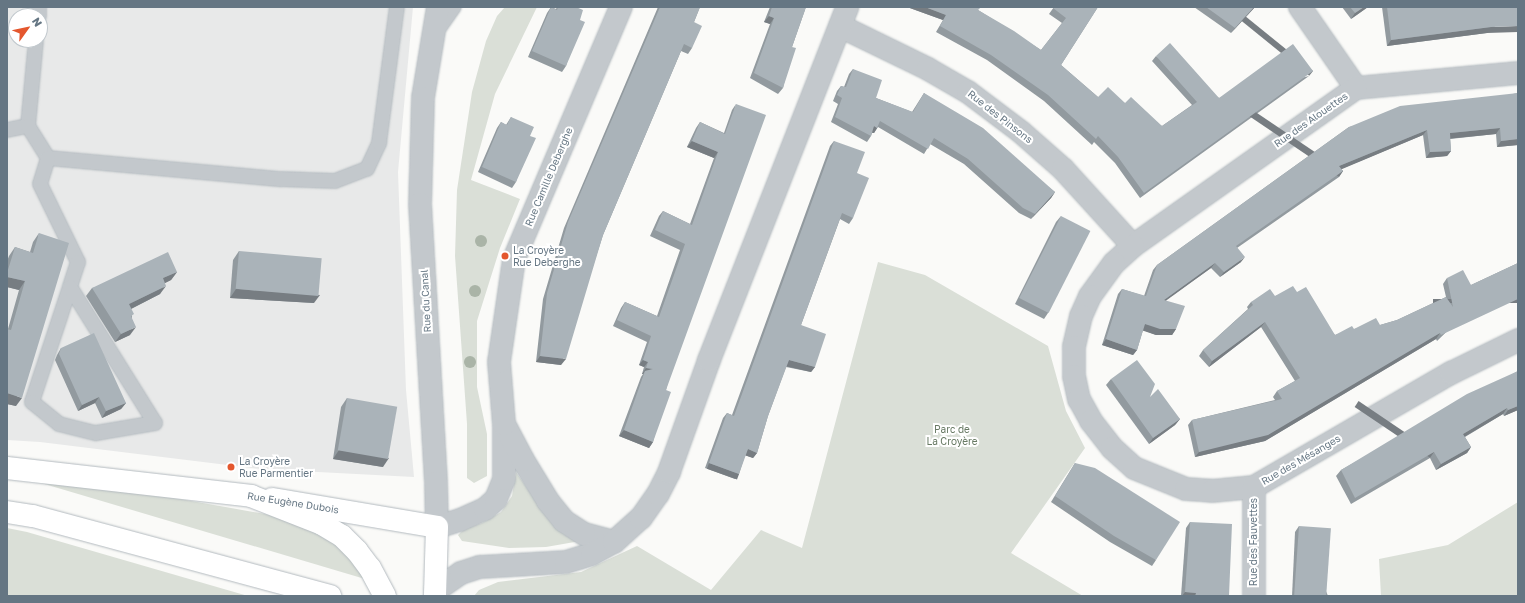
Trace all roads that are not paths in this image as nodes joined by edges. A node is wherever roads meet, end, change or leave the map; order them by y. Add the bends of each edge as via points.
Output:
1 (397, 7) edge
2 (438, 7) edge
3 (454, 7) edge
4 (621, 7) edge
5 (1300, 7) edge
6 (843, 16) edge
7 (433, 36) junction
8 (35, 48) edge
9 (1518, 73) edge
10 (1356, 88) junction
11 (28, 126) junction
12 (7, 130) edge
13 (48, 158) junction
14 (1133, 246) junction
15 (70, 287) junction
16 (1518, 340) edge
17 (504, 424) junction
18 (7, 468) edge
19 (1254, 487) junction
20 (251, 496) junction
21 (7, 512) edge
22 (437, 526) junction
23 (614, 542) junction
24 (435, 594) edge
25 (330, 596) edge
26 (385, 596) edge
27 (1254, 596) edge

1 - 13 lane via 379,142 367,169 335,181 281,179
2 - 7 street, Rue du Canal
3 - 7 lane
4 - 17 street, Rue Camille Deberghe via 514,259 499,362
5 - 10 street
6 - 14 street, Rue des Pinsons via 968,92 1004,118 1063,169
6 - 23 street via 709,360 669,472 642,518
7 - 22 street, Rue du Canal via 423,98 420,204
8 - 11 lane
9 - 10 street, Rue des Alouettes
10 - 14 street, Rue des Alouettes
11 - 12 lane
11 - 13 lane
13 - 15 lane via 40,184 78,262
14 - 19 street, Rue des Mésanges via 1101,279 1081,316 1074,347 1074,376 1079,400 1098,431 1134,468 1186,489
15 - 15 lane via 32,402 59,424 96,433 155,423
16 - 19 street, Rue des Mésanges via 1451,373
17 - 22 street, Rue Eugène Dubois via 504,480 496,499 485,509 460,520
17 - 23 street, Rue Camille Deberghe via 548,501 564,521 584,534
18 - 20 main road, Rue Eugène Dubois
19 - 27 street, Rue des Fauvettes
20 - 22 main road, Rue Eugène Dubois
20 - 26 main road via 322,524 342,536 370,568
21 - 25 main road via 33,516
22 - 24 main road, Rue du Canal
23 - 24 street via 592,554 566,562 480,567 460,573

